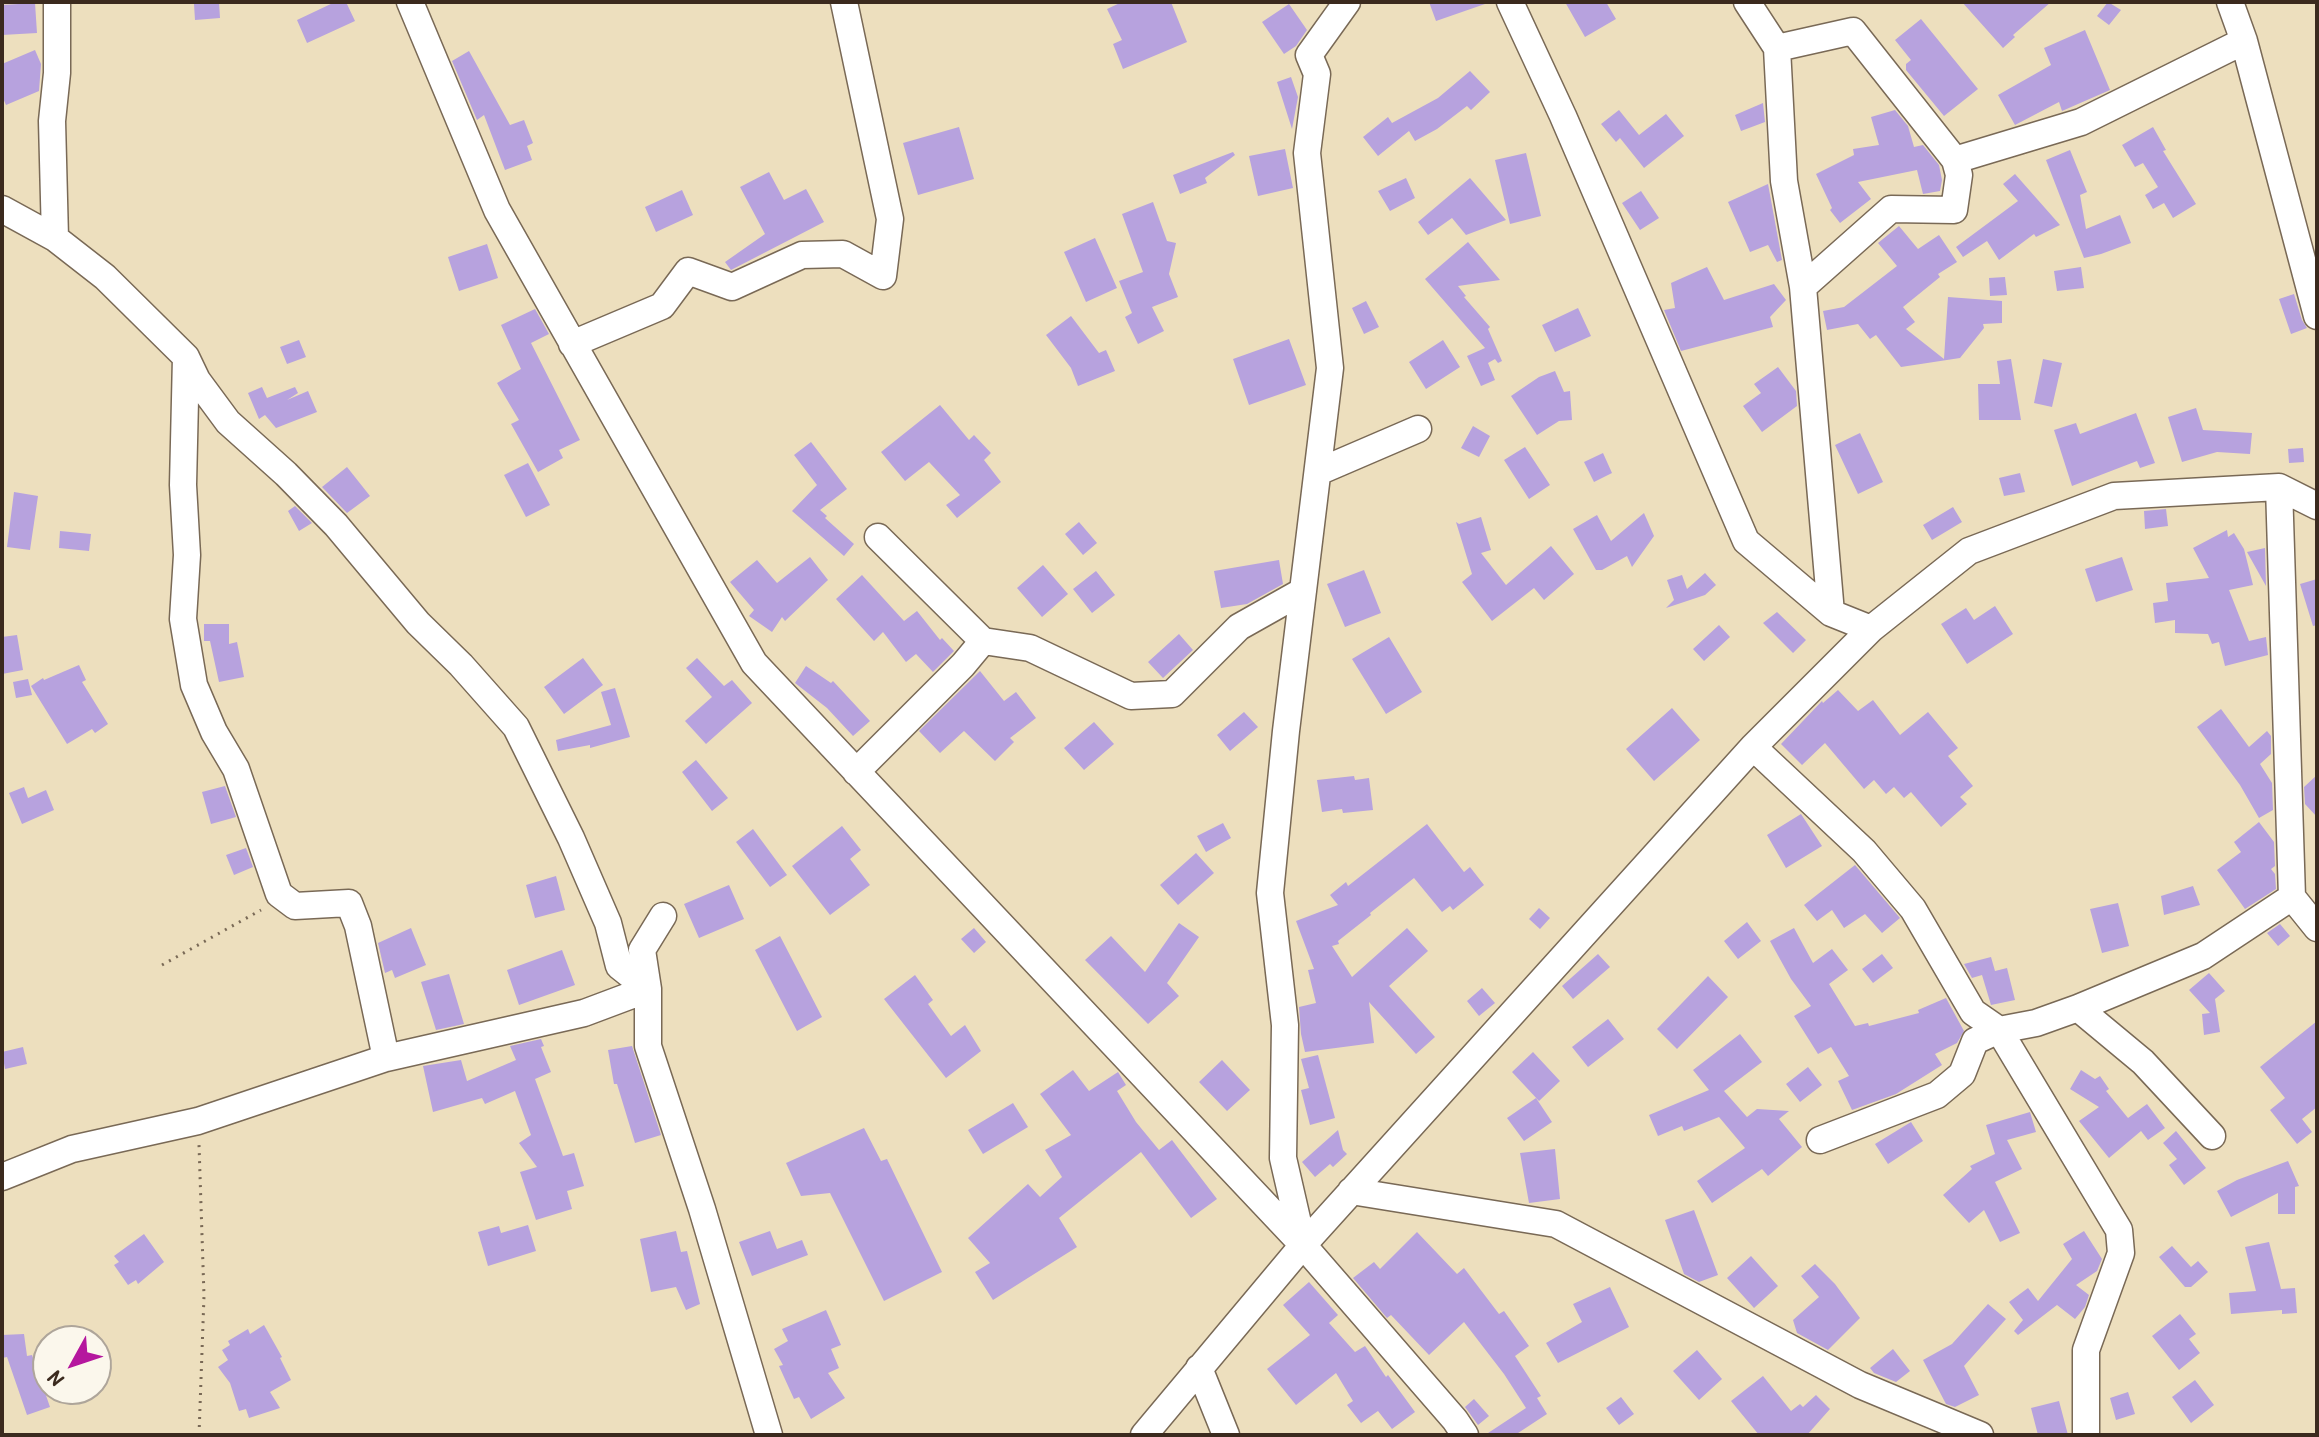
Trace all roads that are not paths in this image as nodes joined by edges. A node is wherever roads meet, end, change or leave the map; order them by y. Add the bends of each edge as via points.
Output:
1 (57, 2) edge
2 (410, 2) edge
3 (844, 2) edge
4 (1347, 2) edge
5 (1510, 2) edge
6 (1747, 2) edge
7 (2240, 17) edge
8 (1777, 48) junction
9 (1955, 160) junction
10 (2, 209) edge
11 (55, 238) junction
12 (1803, 287) junction
13 (2317, 316) edge
14 (572, 344) junction
15 (186, 357) junction
16 (1418, 429) dead end
17 (1318, 472) junction
18 (2279, 487) junction
19 (2317, 506) edge
20 (878, 537) dead end
21 (1303, 591) junction
22 (1831, 613) junction
23 (1871, 629) junction
24 (983, 641) junction
25 (1753, 747) junction
26 (856, 772) junction
27 (2292, 897) junction
28 (663, 916) dead end
29 (2317, 928) edge
30 (648, 989) junction
31 (2078, 1008) junction
32 (1999, 1030) junction
33 (386, 1058) junction
34 (2212, 1136) dead end
35 (1820, 1140) dead end
36 (2, 1177) edge
37 (1351, 1191) junction
38 (1303, 1245) junction
39 (1199, 1368) junction
40 (769, 1435) edge
41 (1144, 1435) edge
42 (1226, 1435) edge
43 (1465, 1435) edge
44 (1980, 1435) edge
45 (2086, 1435) edge

1 - 11 street
2 - 14 street via 497,210
3 - 14 street via 890,219 883,276 843,254 802,255 732,287 688,271 662,306
4 - 17 street via 1309,55 1317,74 1307,153 1330,368
5 - 22 street via 1746,541
6 - 8 street
7 - 9 street via 2081,122
7 - 13 street
8 - 9 street via 1853,31
8 - 12 street via 1784,181
9 - 12 street via 1959,175 1954,210 1891,209
10 - 11 street
11 - 15 street via 105,277
12 - 22 street
14 - 26 street via 754,663
15 - 30 street via 228,422 336,525 516,727 608,923 619,966
15 - 33 street via 183,619 194,685 236,769 279,894 295,906 349,903
16 - 17 street
17 - 21 street
18 - 19 street
18 - 23 street via 2114,496 1969,551
18 - 27 street
20 - 24 street
21 - 24 street via 1239,627 1172,694 1131,696 1030,648
21 - 38 street via 1270,893 1285,1025 1283,1158
22 - 23 street
23 - 25 street
24 - 26 street
25 - 32 street via 1864,851 1913,909 1973,1012
25 - 37 street
26 - 38 street
27 - 29 street
27 - 31 street via 2203,956
28 - 30 street via 642,950
30 - 33 street via 584,1013
30 - 40 street via 648,1046
31 - 32 street
31 - 34 street via 2143,1062
32 - 35 street via 1975,1041 1962,1074 1937,1095
32 - 45 street via 2119,1230 2121,1253 2086,1350
33 - 36 street via 198,1121 72,1149
37 - 38 street
37 - 44 street via 1556,1224 1860,1385
38 - 39 street
38 - 43 street
39 - 41 street
39 - 42 street

